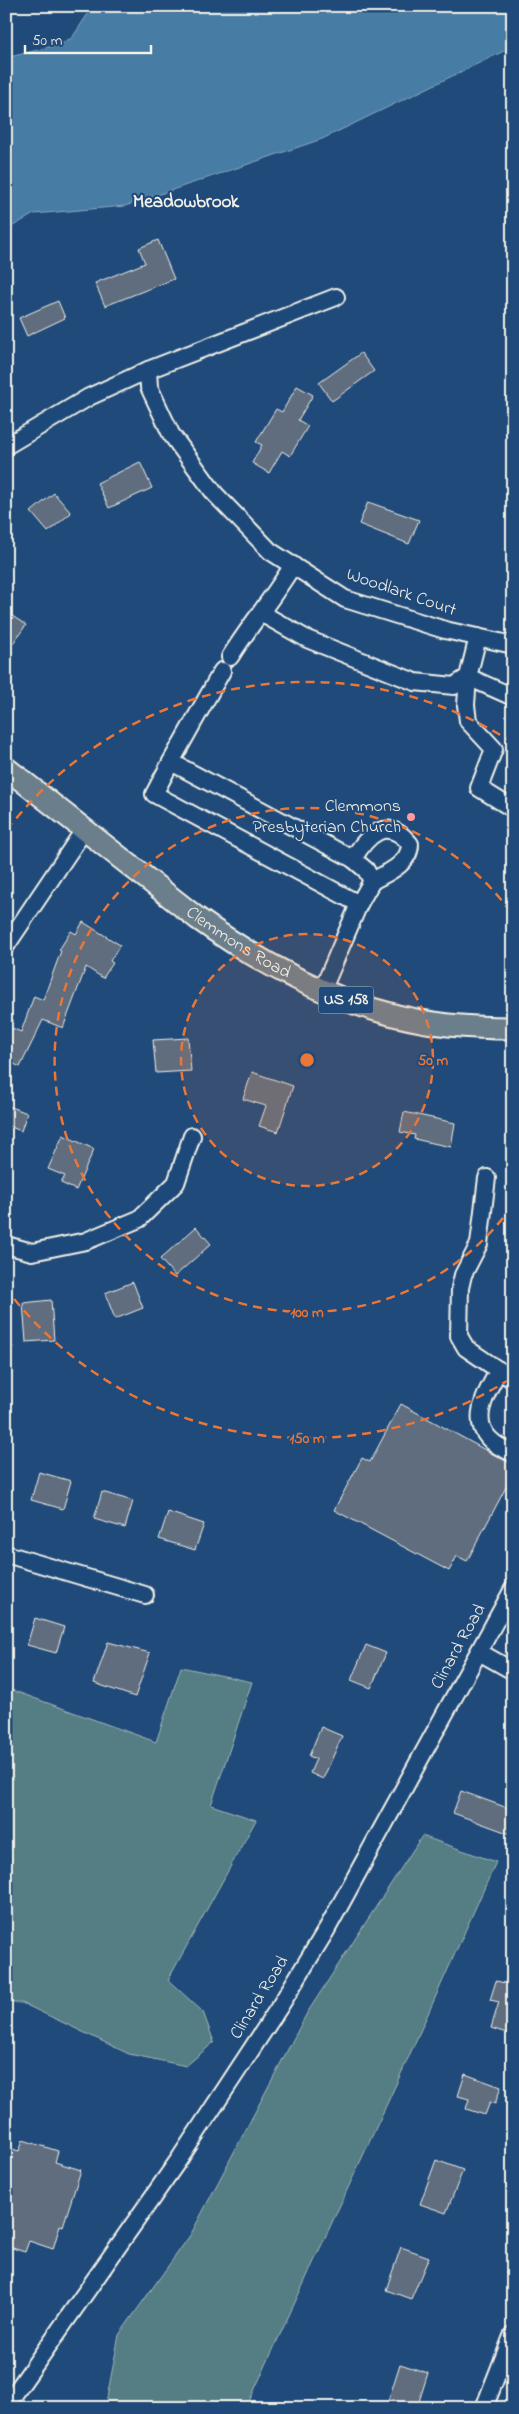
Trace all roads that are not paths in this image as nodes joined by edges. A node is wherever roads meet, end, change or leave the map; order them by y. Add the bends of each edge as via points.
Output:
1 (336, 297) dead end
2 (148, 370) junction
3 (6, 446) edge
4 (292, 565) junction
5 (261, 613) junction
6 (478, 638) junction
7 (513, 645) edge
8 (468, 677) junction
9 (513, 697) edge
10 (171, 762) junction
11 (6, 768) edge
12 (513, 809) edge
13 (84, 830) junction
14 (353, 859) junction
15 (372, 881) junction
16 (359, 904) junction
17 (6, 946) edge
18 (322, 991) junction
19 (513, 1028) edge
20 (192, 1136) dead end
21 (487, 1178) dead end
22 (6, 1244) edge
23 (498, 1370) junction
24 (513, 1380) edge
25 (513, 1453) edge
26 (6, 1554) edge
27 (513, 1589) edge
28 (145, 1595) dead end
29 (479, 1652) junction
30 (513, 1671) edge
31 (513, 2334) edge
32 (6, 2406) edge
33 (484, 2408) edge

1 - 2 street
2 - 3 street via 89,397
2 - 4 street, Woodlark Court via 149,387 171,434 209,487 270,551
4 - 5 street
4 - 6 street, Woodlark Court via 345,599
5 - 8 street via 307,639 415,682 454,686
5 - 10 street via 226,664
6 - 7 street, Woodlark Court
6 - 8 street
8 - 9 street
8 - 12 street via 468,721 494,748 479,788
10 - 14 street
10 - 16 street via 154,794
11 - 13 main road, Clemmons Road / US 158
13 - 17 street
13 - 18 main road, Clemmons Road / US 158 via 229,941
14 - 15 street via 366,870
14 - 15 street via 363,842 375,832 389,829 404,837 410,844 406,857 390,872
15 - 16 street
16 - 18 street
18 - 19 main road, Clemmons Road / US 158 via 368,1008 416,1020
20 - 22 street via 176,1183 139,1219 86,1240 32,1252
21 - 23 street via 479,1244 460,1288 459,1336 466,1348
23 - 24 street
23 - 25 street via 483,1397 481,1429 494,1443
26 - 28 street
27 - 29 street, Clinard Road
29 - 30 street
29 - 32 street, Clinard Road via 280,2006 180,2158
31 - 33 street

